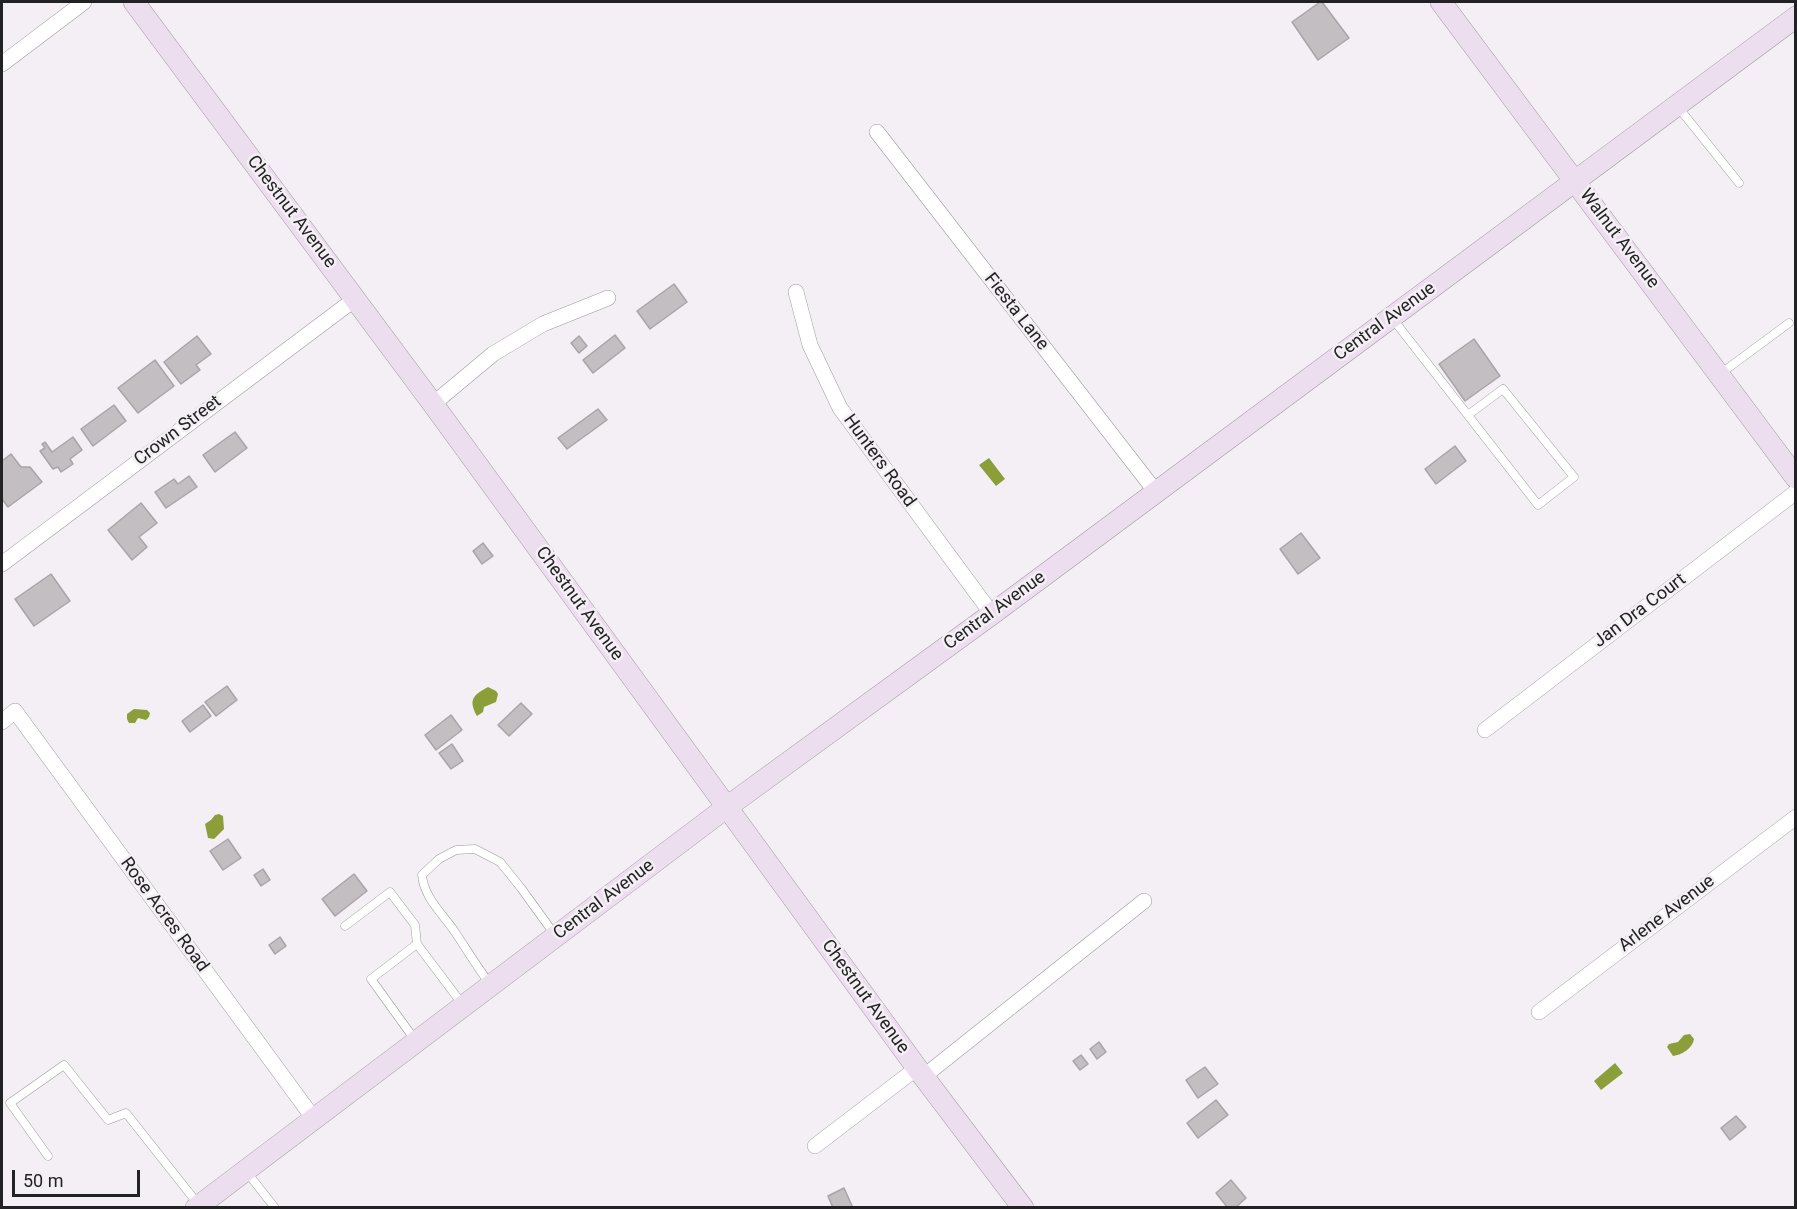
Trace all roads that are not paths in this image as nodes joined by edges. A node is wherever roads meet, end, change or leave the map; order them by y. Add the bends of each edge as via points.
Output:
1 (84, 2) edge
2 (134, 2) edge
3 (1441, 2) edge
4 (1796, 17) edge
5 (2, 64) edge
6 (1677, 106) junction
7 (877, 132) dead end
8 (1576, 182) junction
9 (1739, 183) dead end
10 (796, 292) dead end
11 (355, 298) junction
12 (608, 298) dead end
13 (1392, 317) junction
14 (1789, 323) dead end
15 (1719, 375) junction
16 (433, 404) junction
17 (1468, 415) junction
18 (1796, 478) edge
19 (1156, 492) junction
20 (1796, 492) edge
21 (2, 564) edge
22 (992, 614) junction
23 (2, 722) edge
24 (1485, 730) dead end
25 (727, 807) junction
26 (1796, 817) edge
27 (1144, 901) dead end
28 (345, 926) dead end
29 (555, 936) junction
30 (417, 945) junction
31 (491, 985) junction
32 (464, 1006) junction
33 (1539, 1012) dead end
34 (416, 1042) junction
35 (920, 1073) junction
36 (314, 1119) junction
37 (815, 1146) dead end
38 (48, 1156) dead end
39 (246, 1170) junction
40 (197, 1207) edge
41 (275, 1208) edge
42 (1023, 1208) edge

1 - 5 street
2 - 11 street, Chestnut Avenue
3 - 8 street, Walnut Avenue
4 - 6 street, Central Avenue
6 - 8 street, Central Avenue
6 - 9 lane
7 - 19 street, Fiesta Lane
8 - 13 street, Central Avenue
8 - 15 street, Walnut Avenue
10 - 22 street, Hunters Road via 810,345 840,408
11 - 16 street, Chestnut Avenue
11 - 21 street, Crown Street
12 - 16 street via 543,324 493,354
13 - 17 lane
13 - 19 street, Central Avenue
14 - 15 lane
15 - 18 street, Walnut Avenue
16 - 25 street, Chestnut Avenue
17 - 17 lane via 1538,505 1574,477 1503,389
19 - 22 street, Central Avenue
20 - 24 street, Jan Dra Court
22 - 25 street, Central Avenue
23 - 36 street, Rose Acres Road via 15,711
25 - 29 street, Central Avenue
25 - 35 street, Chestnut Avenue
26 - 33 street, Arlene Avenue
27 - 35 street
28 - 30 lane via 390,892 415,925
29 - 31 street, Central Avenue
29 - 31 lane via 500,862 475,849 456,849 439,859 422,875 423,886
30 - 32 lane
30 - 34 lane via 371,979
31 - 32 street, Central Avenue
32 - 34 street, Central Avenue
34 - 36 street, Central Avenue
35 - 37 street
35 - 42 street, Chestnut Avenue
36 - 39 street, Central Avenue
38 - 40 lane via 10,1103 64,1065 108,1120 126,1113
39 - 40 street, Central Avenue
39 - 41 lane

